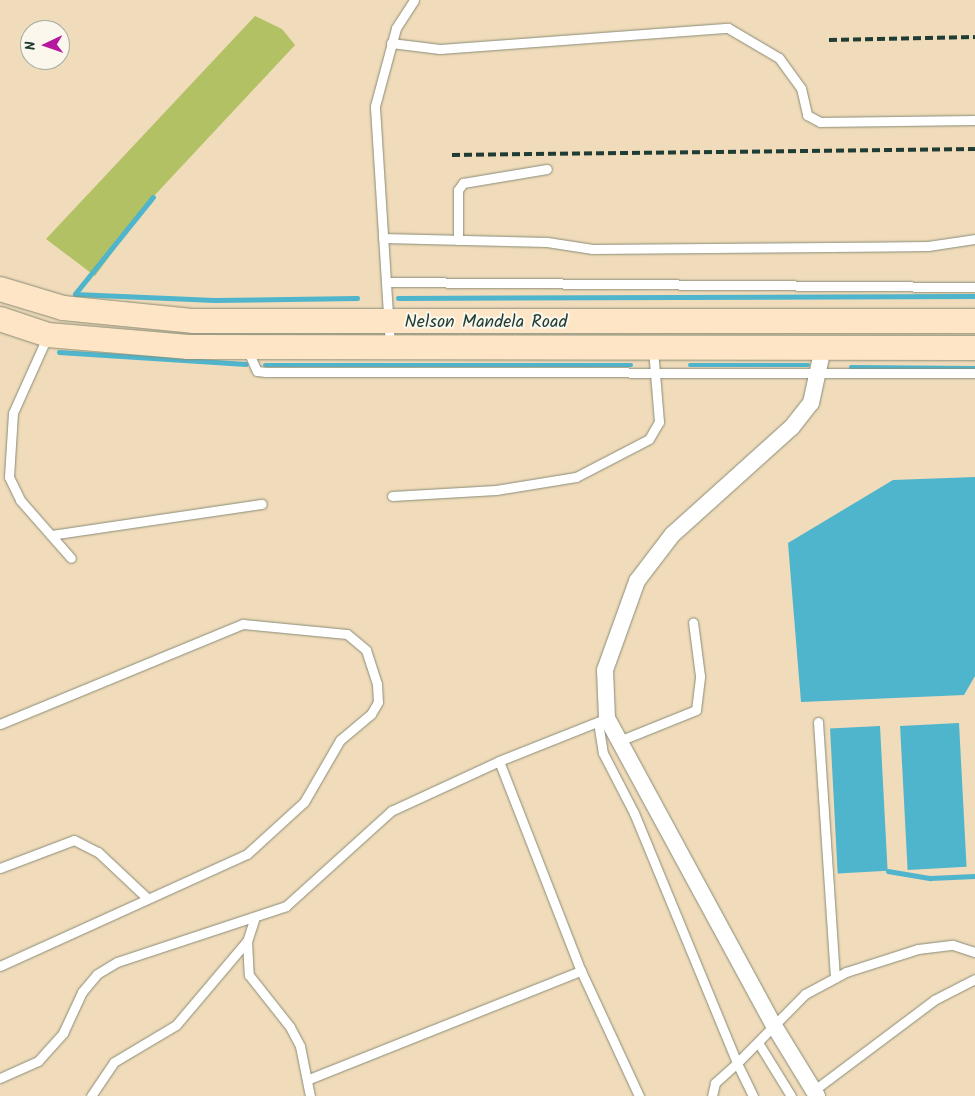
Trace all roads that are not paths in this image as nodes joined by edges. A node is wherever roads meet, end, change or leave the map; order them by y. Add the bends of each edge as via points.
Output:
1 (414, 0) edge
2 (391, 43) junction
3 (975, 120) edge
4 (547, 170) dead end
5 (383, 238) junction
6 (975, 239) edge
7 (458, 240) junction
8 (386, 282) junction
9 (975, 287) edge
10 (0, 289) edge
11 (0, 319) edge
12 (975, 321) edge
13 (388, 323) junction
14 (48, 335) junction
15 (246, 348) junction
16 (823, 348) junction
17 (975, 348) edge
18 (653, 349) junction
19 (390, 350) junction
20 (819, 371) junction
21 (656, 372) junction
22 (975, 373) edge
23 (392, 496) dead end
24 (262, 504) dead end
25 (51, 535) junction
26 (71, 558) dead end
27 (693, 622) dead end
28 (603, 720) junction
29 (818, 722) dead end
30 (0, 724) edge
31 (619, 740) junction
32 (499, 761) junction
33 (0, 868) edge
34 (146, 898) junction
35 (254, 920) junction
36 (247, 941) junction
37 (975, 952) edge
38 (0, 966) edge
39 (581, 971) junction
40 (835, 977) junction
41 (975, 979) edge
42 (773, 1024) junction
43 (759, 1044) junction
44 (737, 1063) junction
45 (0, 1078) edge
46 (309, 1079) junction
47 (815, 1094) edge
48 (91, 1096) edge
49 (310, 1096) edge
50 (640, 1096) edge
51 (712, 1096) edge
52 (753, 1096) edge
53 (791, 1096) edge

1 - 2 lane
2 - 3 lane via 440,49 728,28 780,58 801,88 807,114 820,122
2 - 5 lane via 375,106
4 - 7 lane via 463,183 458,190
5 - 7 lane
5 - 8 lane
6 - 7 lane via 928,246 592,250 547,242
8 - 9 lane
8 - 13 lane
10 - 13 main road, Nelson Mandela Road via 63,308 122,316
11 - 14 main road, Nelson Mandela Road
12 - 13 main road, Nelson Mandela Road
13 - 19 lane
14 - 15 main road, Nelson Mandela Road
14 - 25 lane via 13,413 9,478 20,500
15 - 19 main road, Nelson Mandela Road
15 - 21 lane via 257,371 266,372
16 - 17 main road, Nelson Mandela Road
16 - 18 main road, Nelson Mandela Road
16 - 20 street
18 - 19 main road, Nelson Mandela Road
18 - 21 lane
20 - 21 lane
20 - 22 lane
20 - 28 street via 811,403 792,427 672,536 636,581 606,670
21 - 23 lane via 659,422 649,439 576,477 496,490
24 - 25 lane
25 - 26 lane
27 - 31 lane via 700,676 696,710
28 - 31 street
28 - 32 lane
28 - 44 lane via 603,753 634,813
29 - 40 lane
30 - 34 lane via 242,624 347,634 366,650 378,702 340,740 304,802 247,854
31 - 42 street
32 - 35 lane via 391,811 365,830 317,881 286,906
32 - 39 lane
33 - 34 lane via 74,840 98,852
34 - 38 lane via 87,929
35 - 36 lane
35 - 45 lane via 117,962 98,974 82,992 55,1044 38,1061
36 - 46 lane via 249,975 290,1027
36 - 48 lane via 176,1025 114,1062
37 - 40 lane via 936,945
39 - 46 lane
39 - 50 lane
40 - 42 lane via 805,994
41 - 47 lane via 934,1000
42 - 43 lane
42 - 47 street
43 - 44 lane
43 - 53 lane
44 - 51 lane via 716,1083
44 - 52 lane
46 - 49 lane

